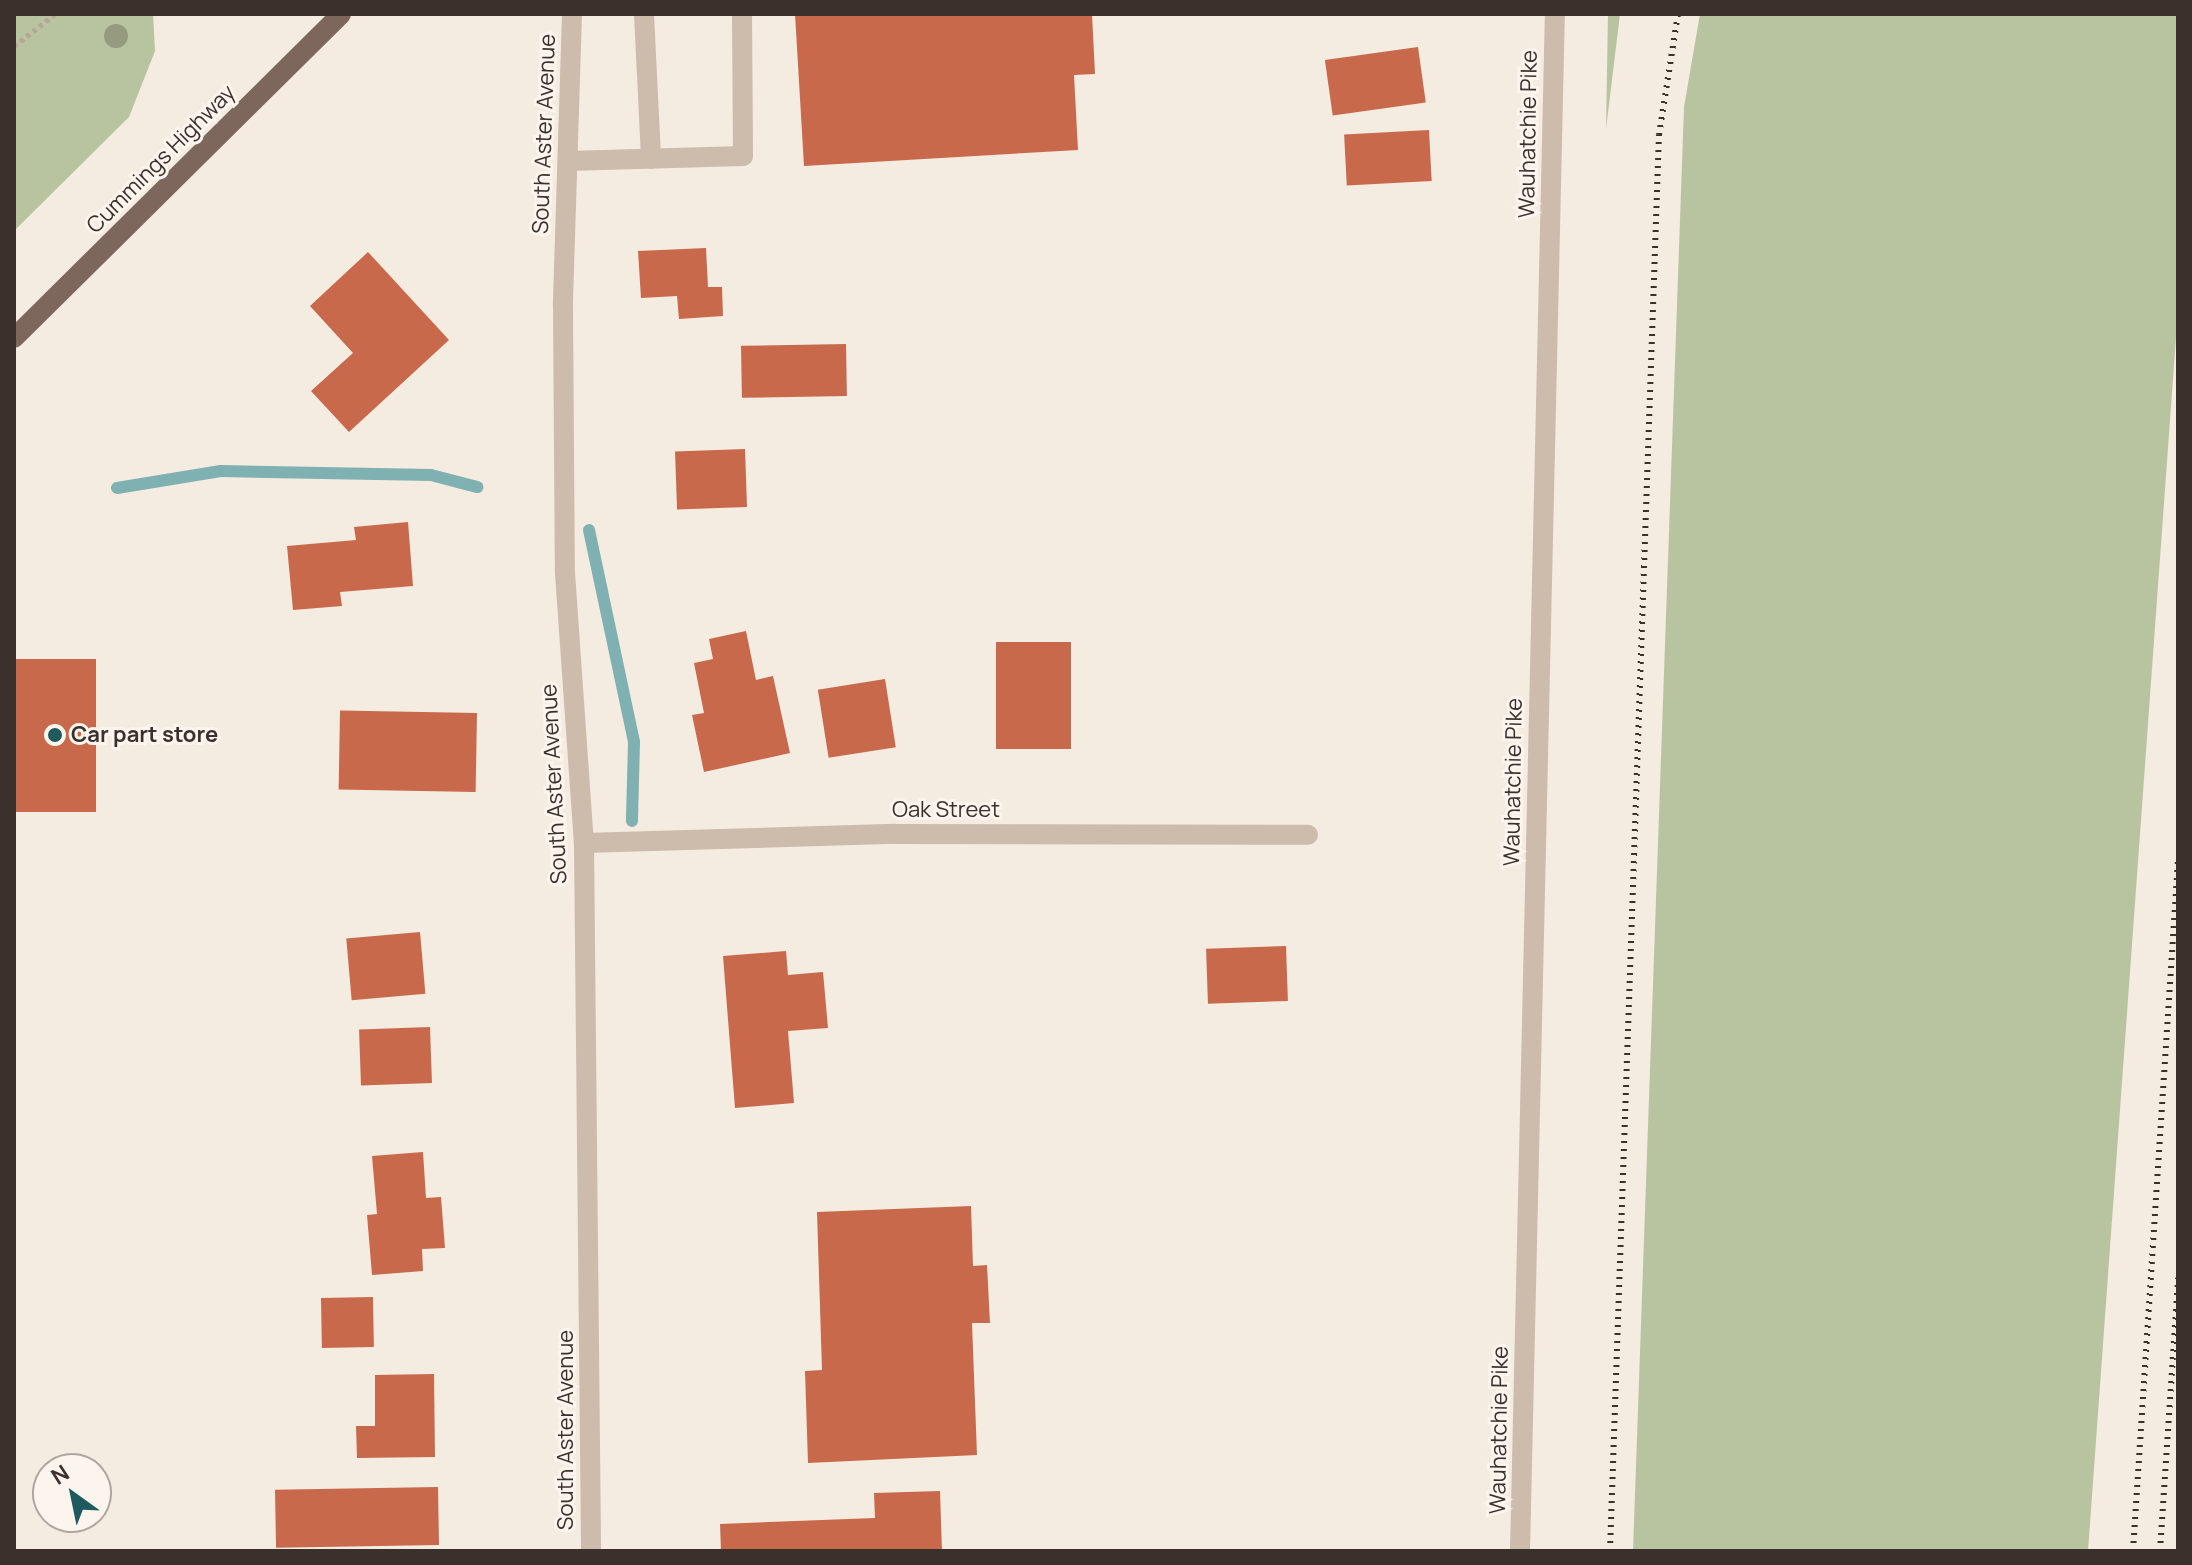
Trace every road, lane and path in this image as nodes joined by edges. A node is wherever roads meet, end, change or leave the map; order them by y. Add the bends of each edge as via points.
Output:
1 (55, 14) edge
2 (341, 14) edge
3 (572, 14) edge
4 (644, 14) edge
5 (742, 14) edge
6 (1555, 14) edge
7 (14, 46) edge
8 (651, 159) junction
9 (568, 161) junction
10 (14, 338) edge
11 (1308, 835) dead end
12 (584, 843) junction
13 (591, 1551) edge
14 (1520, 1551) edge

1 - 7 path
2 - 10 main road, Cummings Highway
3 - 9 street, South Aster Avenue
4 - 8 street
5 - 8 street via 743,156
6 - 14 street, Wauhatchie Pike
8 - 9 street
9 - 12 street, South Aster Avenue via 565,573
11 - 12 street, Oak Street via 895,834
12 - 13 street, South Aster Avenue

